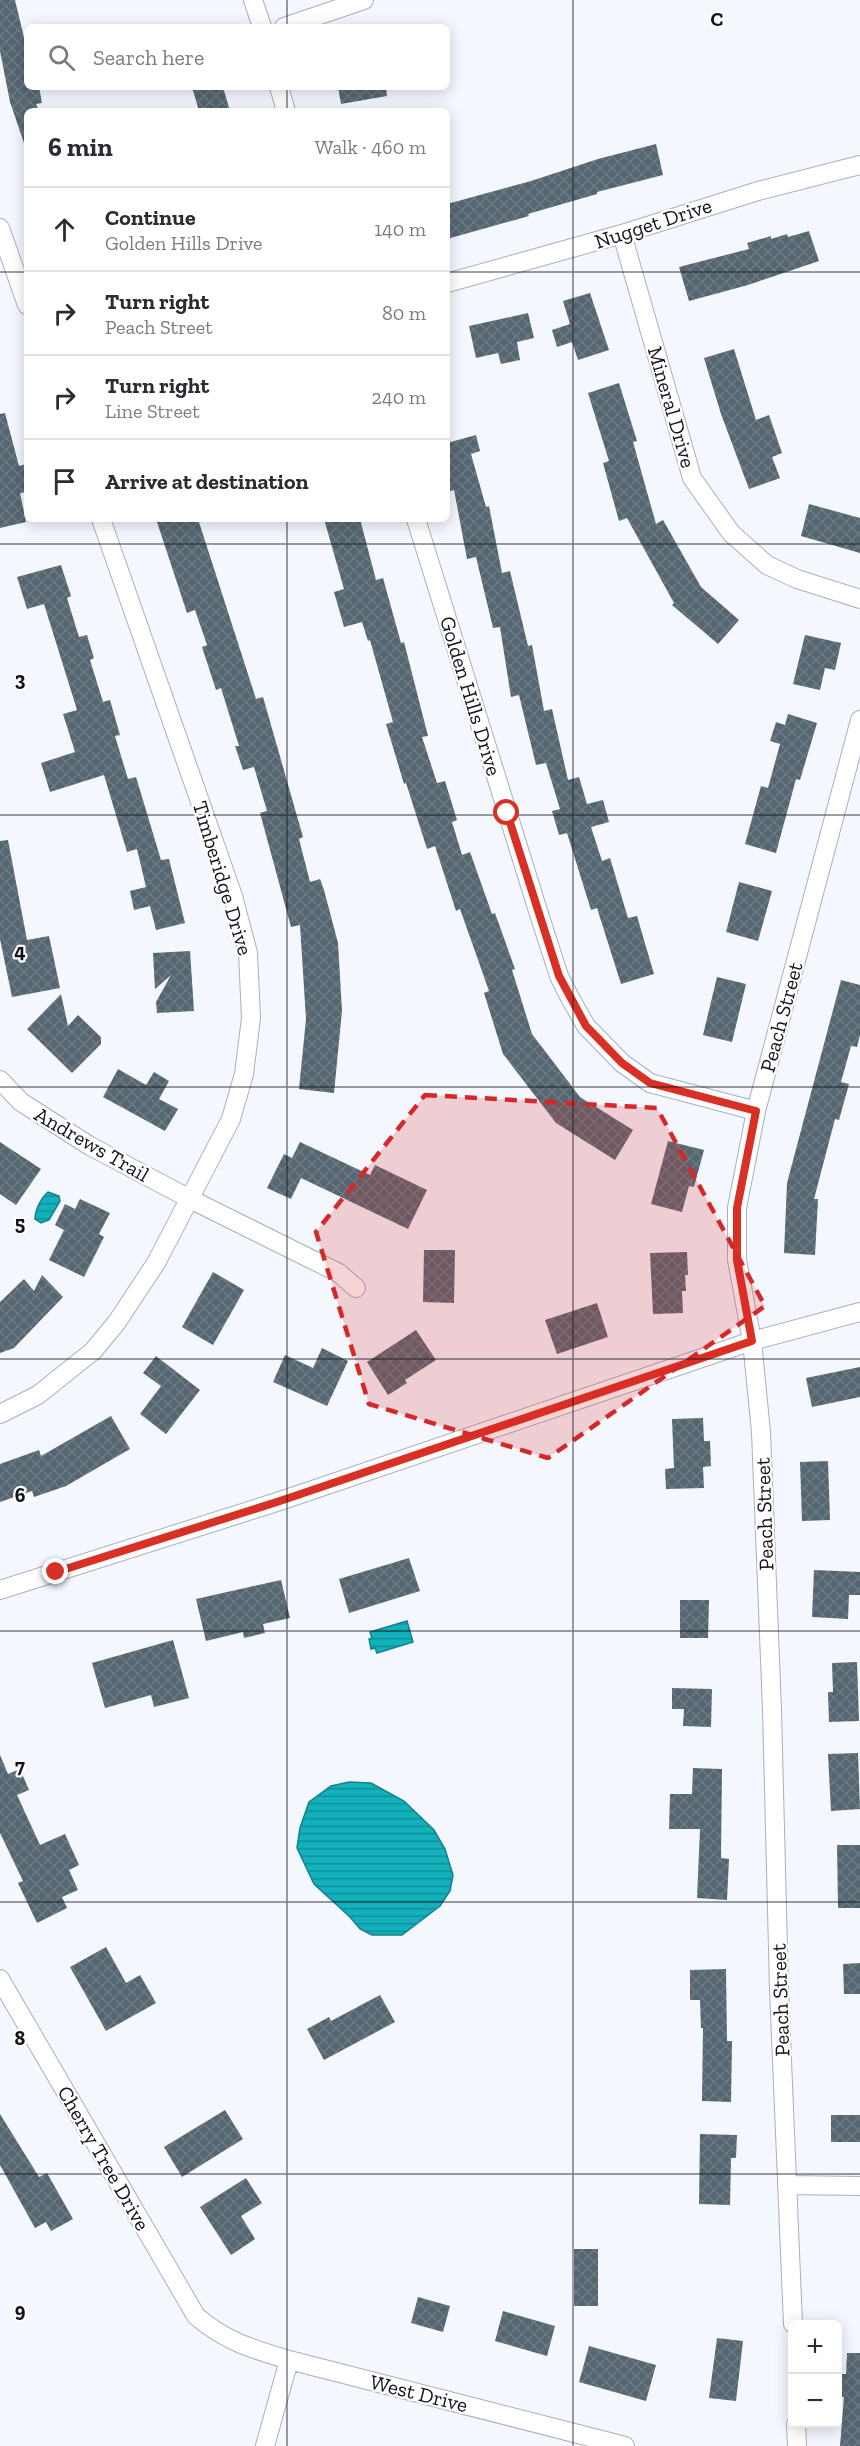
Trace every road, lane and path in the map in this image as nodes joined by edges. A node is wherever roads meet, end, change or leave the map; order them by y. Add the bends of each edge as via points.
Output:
1 (253, 0) edge
2 (364, 0) edge
3 (261, 24) edge
4 (293, 24) edge
5 (280, 90) edge
6 (285, 108) edge
7 (860, 165) edge
8 (0, 228) edge
9 (622, 234) junction
10 (450, 282) edge
11 (24, 296) edge
12 (102, 522) edge
13 (417, 522) edge
14 (860, 599) edge
15 (860, 720) edge
16 (0, 1080) edge
17 (756, 1111) junction
18 (190, 1199) junction
19 (356, 1288) dead end
20 (860, 1312) edge
21 (752, 1341) junction
22 (0, 1414) edge
23 (0, 1590) edge
24 (0, 1979) edge
25 (787, 2185) junction
26 (860, 2186) edge
27 (793, 2320) edge
28 (215, 2332) joint
29 (289, 2360) junction
30 (796, 2428) edge
31 (265, 2446) edge
32 (625, 2446) edge
33 (797, 2446) edge

1 - 3 street
2 - 4 street
5 - 6 street
7 - 9 street, Nugget Drive via 758,191
8 - 11 street
9 - 10 street, Nugget Drive
9 - 14 street, Mineral Drive via 692,478 731,533 767,565
12 - 18 street, Timberidge Drive via 233,896 248,953 251,1018 244,1074 231,1119
13 - 17 street, Golden Hills Drive via 559,976 586,1026 622,1063 650,1083
15 - 17 street, Peach Street
16 - 18 street, Andrews Trail via 21,1102 73,1135
17 - 21 street, Peach Street via 737,1208 737,1260
18 - 19 street, Andrews Trail via 339,1273
18 - 22 street, Timberidge Drive via 156,1263 93,1351 38,1395
20 - 21 street
21 - 23 street via 270,1505
21 - 25 street, Peach Street via 762,1432
24 - 28 street, Cherry Tree Drive via 196,2316
25 - 26 street
25 - 27 street, Peach Street
28 - 29 street, West Drive via 238,2344
29 - 31 street
29 - 32 street, West Drive
30 - 33 street

